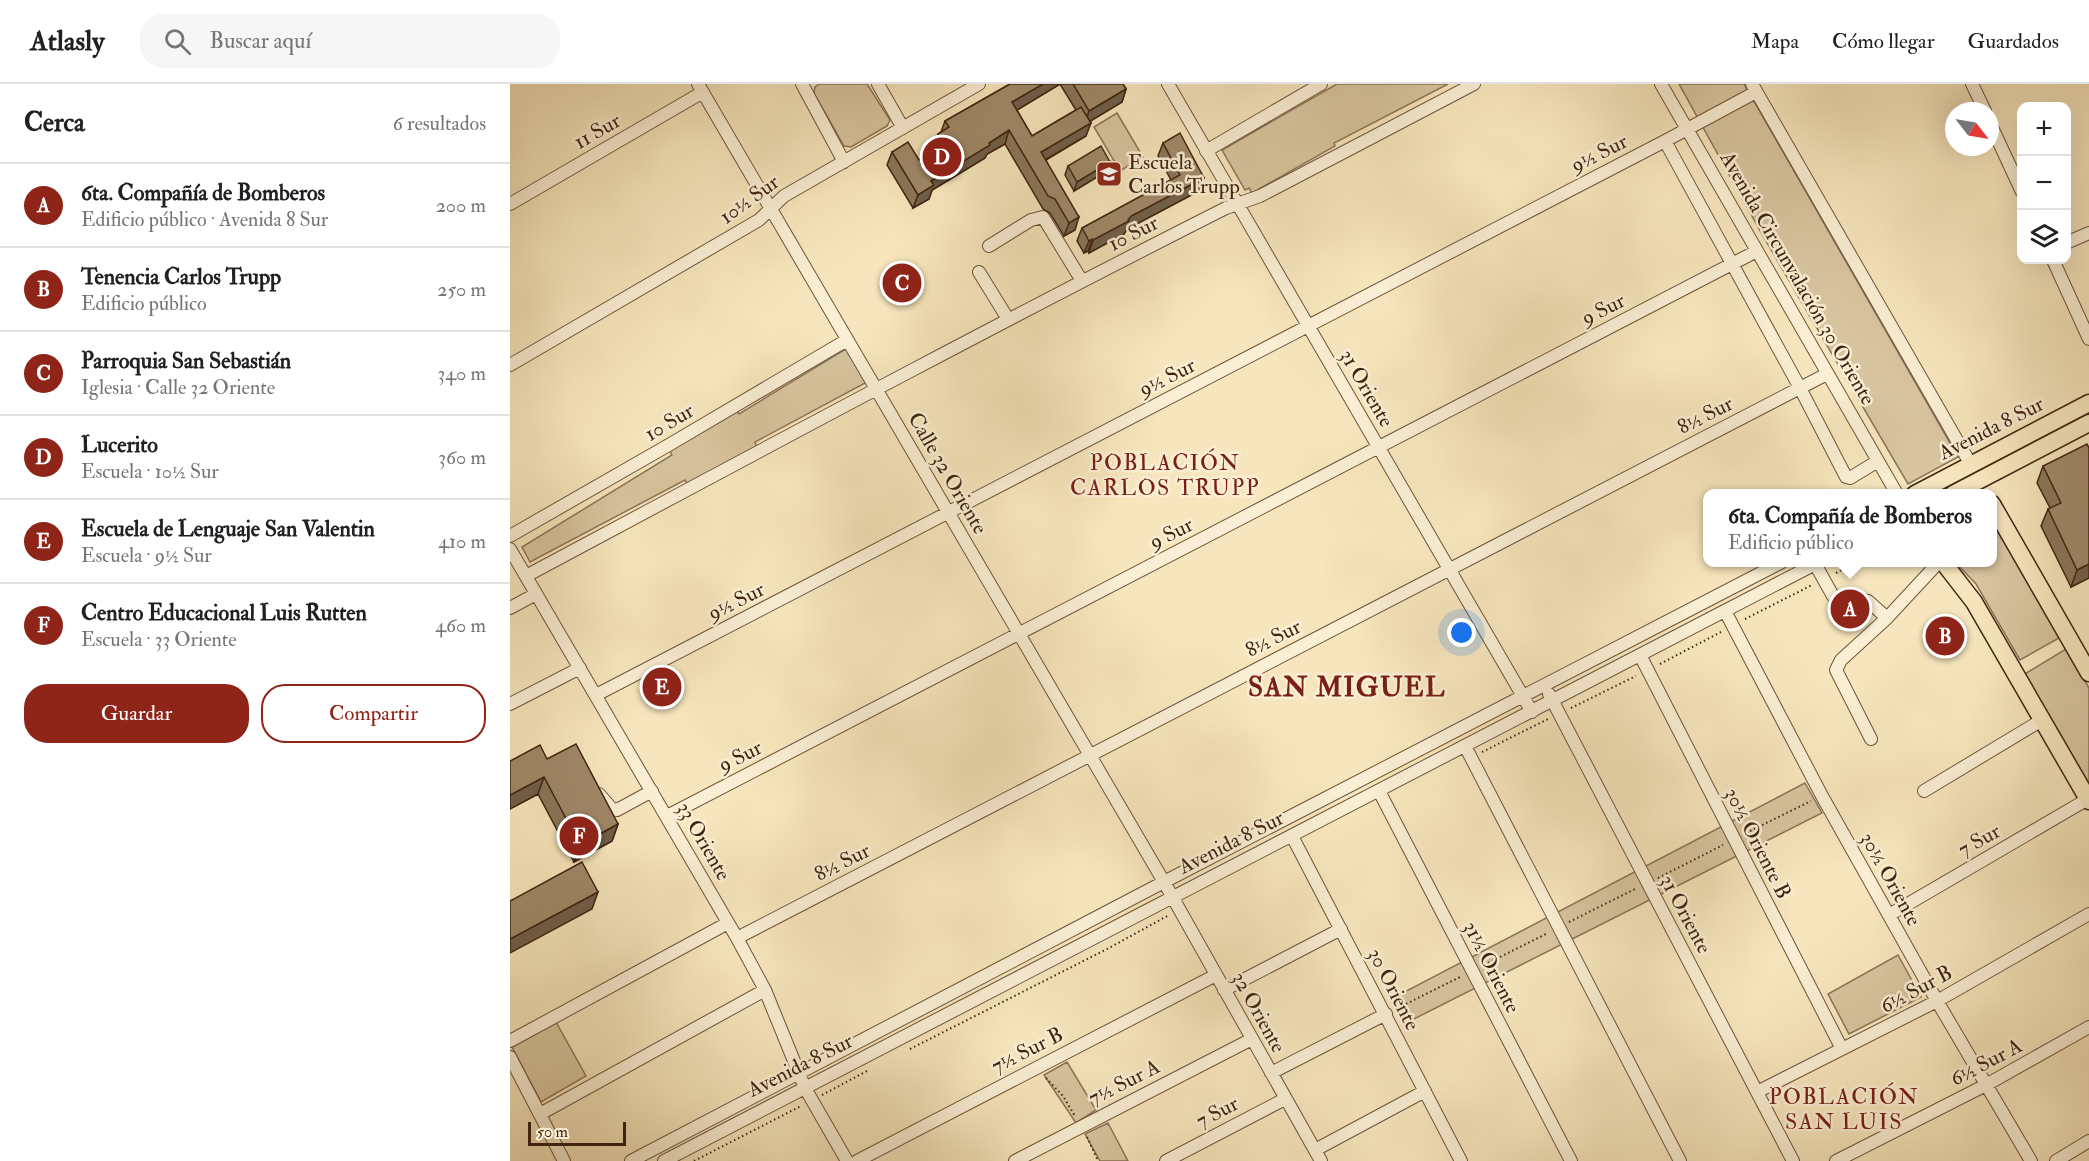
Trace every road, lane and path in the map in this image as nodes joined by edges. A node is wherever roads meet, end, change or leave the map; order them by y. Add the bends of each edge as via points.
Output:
1 (878, 84) edge
2 (979, 84) edge
3 (1168, 84) edge
4 (1321, 84) edge
5 (1474, 84) edge
6 (1661, 84) edge
7 (1972, 84) edge
8 (804, 85) edge
9 (701, 88) edge
10 (1754, 88) edge
11 (957, 90) edge
12 (1981, 102) edge
13 (903, 128) junction
14 (1687, 129) junction
15 (1665, 141) junction
16 (1999, 142) edge
17 (1206, 151) junction
18 (844, 162) junction
19 (2017, 181) edge
20 (510, 204) edge
21 (1237, 204) junction
22 (771, 208) junction
23 (2089, 233) edge
24 (2071, 241) edge
25 (989, 246) dead end
26 (1757, 251) junction
27 (1732, 264) junction
28 (2055, 264) edge
29 (979, 272) dead end
30 (1082, 281) junction
31 (1008, 319) junction
32 (1308, 326) junction
33 (2089, 339) edge
34 (847, 340) junction
35 (510, 365) edge
36 (1827, 374) junction
37 (1800, 388) junction
38 (876, 391) junction
39 (2089, 403) edge
40 (2089, 423) edge
41 (1378, 447) junction
42 (1878, 461) junction
43 (1970, 463) junction
44 (1983, 487) edge
45 (1893, 489) edge
46 (1924, 489) edge
47 (948, 513) junction
48 (1997, 513) edge
49 (510, 536) edge
50 (510, 549) edge
51 (1772, 567) edge
52 (1808, 567) edge
53 (1818, 567) edge
54 (1848, 567) edge
55 (1936, 567) edge
56 (1945, 567) edge
57 (1449, 569) junction
58 (526, 576) junction
59 (1823, 580) junction
60 (536, 594) junction
61 (510, 608) edge
62 (1725, 611) junction
63 (1887, 618) junction
64 (1733, 626) junction
65 (1019, 634) junction
66 (1640, 655) junction
67 (580, 668) junction
68 (1648, 670) junction
69 (2089, 673) edge
70 (1545, 685) junction
71 (596, 695) junction
72 (1523, 697) junction
73 (1553, 701) junction
74 (510, 704) edge
75 (1532, 712) junction
76 (1559, 713) junction
77 (2042, 720) junction
78 (1871, 738) dead end
79 (1466, 746) junction
80 (1090, 756) junction
81 (1472, 758) junction
82 (592, 784) edge
83 (652, 791) junction
84 (1379, 791) junction
85 (1924, 792) dead end
86 (1822, 796) junction
87 (2089, 800) edge
88 (667, 816) junction
89 (1292, 836) junction
90 (1734, 839) junction
91 (1164, 882) junction
92 (1648, 883) junction
93 (1172, 898) junction
94 (1179, 909) junction
95 (2089, 914) edge
96 (1889, 915) junction
97 (728, 923) junction
98 (1559, 927) junction
99 (1341, 928) junction
100 (737, 938) junction
101 (1472, 971) junction
102 (1216, 975) junction
103 (765, 990) junction
104 (1224, 990) junction
105 (1937, 1001) junction
106 (1386, 1014) junction
107 (2089, 1027) edge
108 (1252, 1038) junction
109 (510, 1041) edge
110 (1842, 1049) junction
111 (907, 1050) dead end
112 (510, 1057) edge
113 (1042, 1065) junction
114 (876, 1067) dead end
115 (797, 1073) junction
116 (1271, 1073) junction
117 (1986, 1085) junction
118 (805, 1088) junction
119 (1425, 1091) junction
120 (1757, 1092) junction
121 (1286, 1098) junction
122 (812, 1101) junction
123 (540, 1114) junction
124 (1082, 1126) junction
125 (2089, 1141) edge
126 (1319, 1158) edge
127 (1788, 1159) edge
128 (564, 1161) edge
129 (631, 1161) edge
130 (664, 1161) edge
131 (694, 1161) edge
132 (847, 1161) edge
133 (857, 1161) edge
134 (1015, 1161) edge
135 (1098, 1161) edge
136 (1166, 1161) edge
137 (1461, 1161) edge
138 (1571, 1161) edge
139 (1680, 1161) edge
140 (1836, 1161) edge
141 (2031, 1161) edge
142 (2056, 1161) edge

1 - 13 street
2 - 11 street, 10½ Sur
3 - 17 street, 31 Oriente
4 - 17 street
5 - 21 street, 10 Sur
6 - 14 street, Avenida Circunvalación 30 Oriente
7 - 12 street
8 - 18 street
9 - 20 street, 11 Sur
9 - 22 street, Calle 32 Oriente
10 - 14 street, 9½ Sur
10 - 43 street
11 - 13 street, 10½ Sur
13 - 18 street, 10½ Sur
14 - 15 street, 9½ Sur
14 - 26 street, Avenida Circunvalación 30 Oriente
15 - 27 street
15 - 32 street, 9½ Sur
16 - 19 street
17 - 21 street, 31 Oriente
18 - 22 street, 10½ Sur via 784,196
21 - 30 street, 10 Sur
21 - 32 street, 31 Oriente
22 - 34 street, Calle 32 Oriente
22 - 35 street, 10½ Sur via 759,220
23 - 24 street
25 - 30 street via 1031,220 1043,217
26 - 27 street, 9 Sur
26 - 36 street, Avenida Circunvalación 30 Oriente
27 - 37 street
27 - 41 street, 9 Sur
28 - 33 street
29 - 31 street
30 - 31 street, 10 Sur
31 - 38 street, 10 Sur
32 - 41 street, 31 Oriente
32 - 47 street, 9½ Sur
34 - 38 street, Calle 32 Oriente
34 - 49 street, 10 Sur
36 - 37 street, 8½ Sur
36 - 42 street, Avenida Circunvalación 30 Oriente
37 - 42 street via 1846,477
37 - 57 street, 8½ Sur
38 - 47 street, Calle 32 Oriente
38 - 58 street, 10 Sur
39 - 43 main road, Avenida 8 Sur
40 - 44 main road, Avenida 8 Sur
41 - 57 street, 31 Oriente
41 - 65 street, 9 Sur
42 - 45 street, Avenida Circunvalación 30 Oriente
43 - 44 main road
43 - 46 main road, Avenida 8 Sur
47 - 65 street, Calle 32 Oriente
47 - 71 street, 9½ Sur
48 - 69 main road
50 - 58 street, 33 Oriente
51 - 70 street, Avenida 8 Sur
52 - 62 street, Avenida 8 Sur
53 - 59 street
54 - 59 path
55 - 63 street
56 - 77 main road via 1974,602
57 - 72 street, 31 Oriente
57 - 80 street, 8½ Sur
58 - 60 street, 33 Oriente
59 - 63 street via 1833,596 1868,601
59 - 64 path
60 - 61 street
60 - 67 street, 33 Oriente
62 - 64 street, 30½ Oriente
62 - 66 street, Avenida 8 Sur
63 - 78 street via 1841,660 1836,670
64 - 68 path
64 - 86 street, 30½ Oriente
65 - 80 street, Calle 32 Oriente
65 - 88 street, 9 Sur
66 - 68 street, 30½ Oriente B
66 - 73 street, Avenida 8 Sur
67 - 71 street, 33 Oriente
67 - 74 street
68 - 76 path
68 - 90 street, 30½ Oriente B
70 - 72 street, Avenida 8 Sur
70 - 73 street, 31 Oriente
71 - 83 street, 33 Oriente
72 - 75 street, 31 Oriente
72 - 91 street, Avenida 8 Sur
73 - 75 street, Avenida 8 Sur
73 - 76 street, 31 Oriente
75 - 79 street, Avenida 8 Sur
76 - 81 path
76 - 92 street, 31 Oriente
77 - 85 street
77 - 87 main road
79 - 81 street
79 - 84 street, Avenida 8 Sur
80 - 91 street, Calle 32 Oriente
80 - 100 street, 8½ Sur
81 - 98 street
82 - 83 street via 604,801 617,810
83 - 88 street, 33 Oriente
84 - 89 street, Avenida 8 Sur
84 - 101 street, 31½ Oriente
86 - 90 path
86 - 96 street, 30½ Oriente
87 - 96 street, 7 Sur
88 - 97 street, 33 Oriente
89 - 93 street, Avenida 8 Sur
89 - 99 street, 30 Oriente
90 - 92 path
90 - 110 street, 30½ Oriente B
91 - 93 street, 32 Oriente
91 - 115 street, Avenida 8 Sur
92 - 98 path
92 - 120 street, 31 Oriente
93 - 94 street, 32 Oriente
93 - 118 street, Avenida 8 Sur
94 - 102 street, 32 Oriente
94 - 111 path
95 - 105 street, 6½ Sur B
96 - 105 street, 30½ Oriente
97 - 100 street, 33 Oriente
97 - 109 street
98 - 101 path
98 - 139 street
99 - 104 street
99 - 106 street, 30 Oriente
100 - 103 street, 33 Oriente
101 - 106 path
101 - 138 street, 31½ Oriente
102 - 104 street, 32 Oriente
102 - 113 street, 7½ Sur B
103 - 115 street, 33 Oriente
103 - 123 street
104 - 108 street, 32 Oriente
105 - 110 street, 6½ Sur B
105 - 117 street, 30½ Oriente
106 - 116 street
106 - 119 street, 30 Oriente
107 - 117 street, 6½ Sur A
108 - 116 street, 32 Oriente
108 - 124 street, 7½ Sur A
110 - 120 street, 6½ Sur B
112 - 123 street
113 - 124 path via 1046,1078
113 - 133 street, 7½ Sur B
114 - 122 path
115 - 118 street, 33 Oriente
115 - 129 street, Avenida 8 Sur
116 - 121 street, 32 Oriente
117 - 140 street, 6½ Sur A
117 - 141 street, 30½ Oriente
118 - 122 street, 33 Oriente
118 - 130 street, Avenida 8 Sur
119 - 126 street
119 - 137 street, 30 Oriente
120 - 127 street, 31 Oriente
121 - 126 street, 32 Oriente
121 - 136 street, 7 Sur
122 - 131 path
122 - 132 street, 33 Oriente
123 - 128 street
124 - 134 street, 7½ Sur A
124 - 135 path
125 - 142 street

